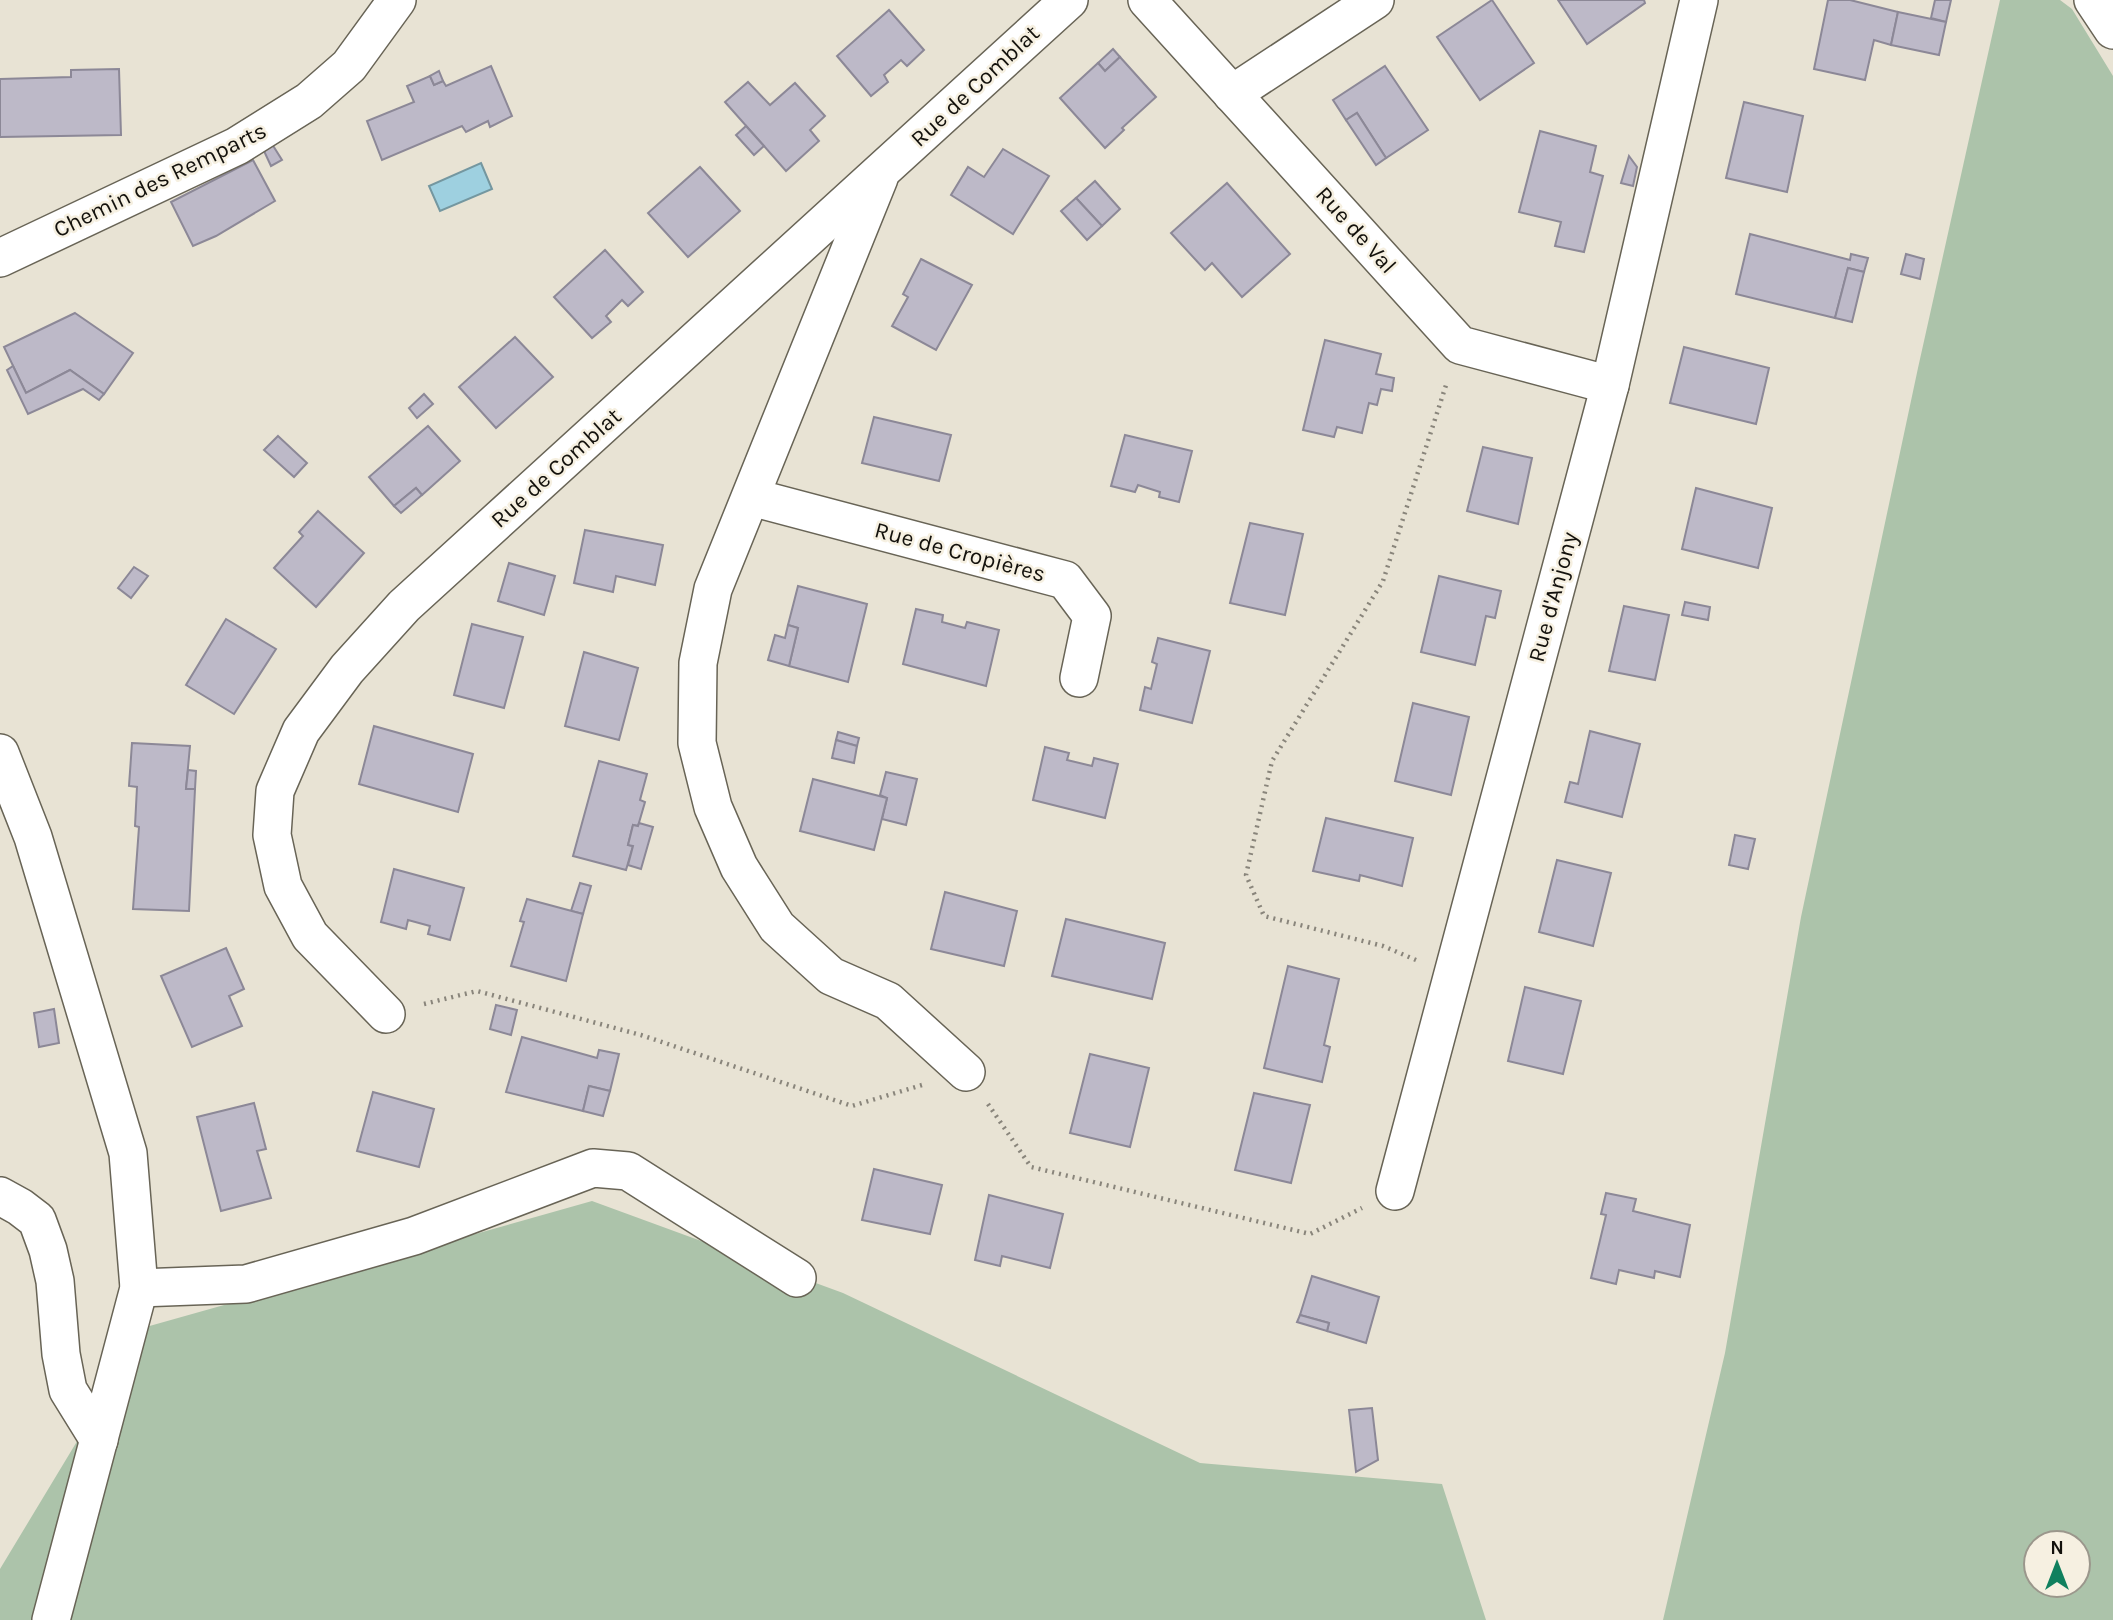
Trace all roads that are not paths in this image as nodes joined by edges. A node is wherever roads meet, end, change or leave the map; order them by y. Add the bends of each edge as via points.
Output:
1 (397, 0) edge
2 (1069, 0) edge
3 (1147, 0) edge
4 (1375, 0) edge
5 (1699, 0) edge
6 (2093, 0) edge
7 (2113, 30) edge
8 (1232, 94) junction
9 (882, 171) junction
10 (0, 258) edge
11 (1610, 385) junction
12 (751, 497) junction
13 (1079, 678) dead end
14 (0, 753) edge
15 (386, 1014) road end
16 (966, 1072) road end
17 (1395, 1191) road end
18 (0, 1196) edge
19 (796, 1278) dead end
20 (139, 1288) junction
21 (99, 1440) junction
22 (51, 1620) edge

1 - 10 street, Chemin des Remparts via 349,65 309,101 237,146
2 - 9 street, Rue de Comblat
3 - 8 street, Rue de Val
4 - 8 street
5 - 11 street, Rue d'Anjony
6 - 7 street
8 - 11 street, Rue de Val via 1460,345
9 - 12 street
9 - 15 street, Rue de Comblat via 404,606 347,669 301,731 275,791 272,835 283,886 310,936
11 - 17 street, Rue d'Anjony
12 - 13 street, Rue de Cropières via 1065,580 1091,616
12 - 16 street via 713,589 698,663 697,743 713,807 739,867 777,927 831,976 888,1001
14 - 20 street via 33,837 128,1153
18 - 21 street via 37,1220 55,1281 68,1390
19 - 20 street via 628,1171 593,1168 414,1236 246,1284
20 - 21 street
21 - 22 street

